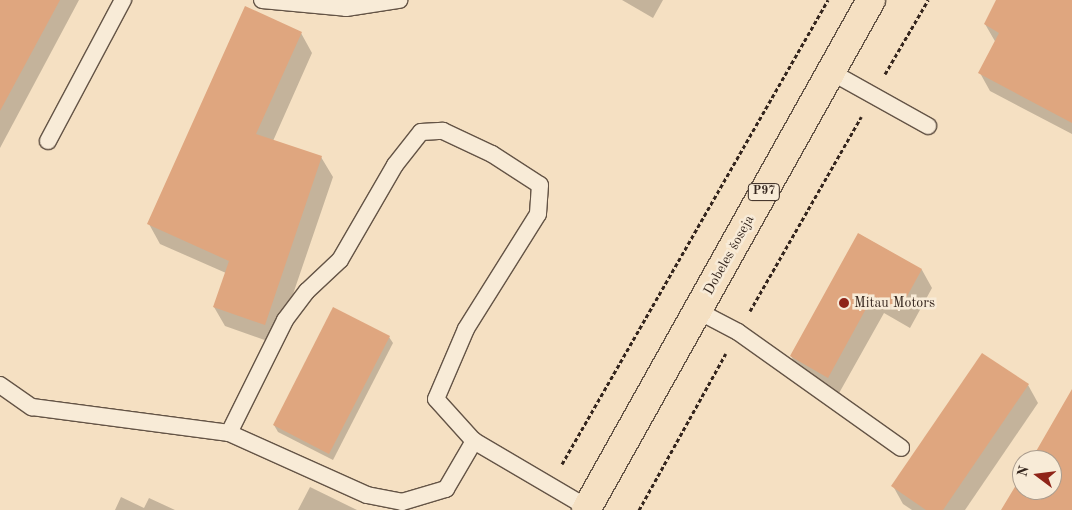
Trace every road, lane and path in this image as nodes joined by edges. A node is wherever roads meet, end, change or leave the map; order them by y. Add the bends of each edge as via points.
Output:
1 (123, 0) edge
2 (262, 0) edge
3 (399, 0) edge
4 (828, 0) edge
5 (871, 0) edge
6 (928, 0) edge
7 (831, 72) junction
8 (874, 94) junction
9 (928, 126) dead end
10 (48, 141) dead end
11 (698, 311) junction
12 (738, 332) junction
13 (0, 385) edge
14 (229, 433) junction
15 (474, 441) junction
16 (901, 448) dead end
17 (549, 486) junction
18 (587, 509) edge
19 (639, 510) edge

1 - 10 lane
2 - 3 lane via 346,8
4 - 17 path
5 - 7 main road, Dobeles šoseja / P97
6 - 8 path
7 - 8 lane
7 - 11 main road, Dobeles šoseja / P97
8 - 9 lane
8 - 12 path
11 - 12 lane
11 - 18 main road, Dobeles šoseja / P97
12 - 16 lane
12 - 19 path
13 - 14 lane via 32,407
14 - 15 lane via 367,495 402,502 446,489
14 - 15 lane via 285,320 307,291 340,260 395,165 421,132 443,131 492,154 540,185 538,214 466,329 436,399
15 - 17 lane
17 - 18 lane

